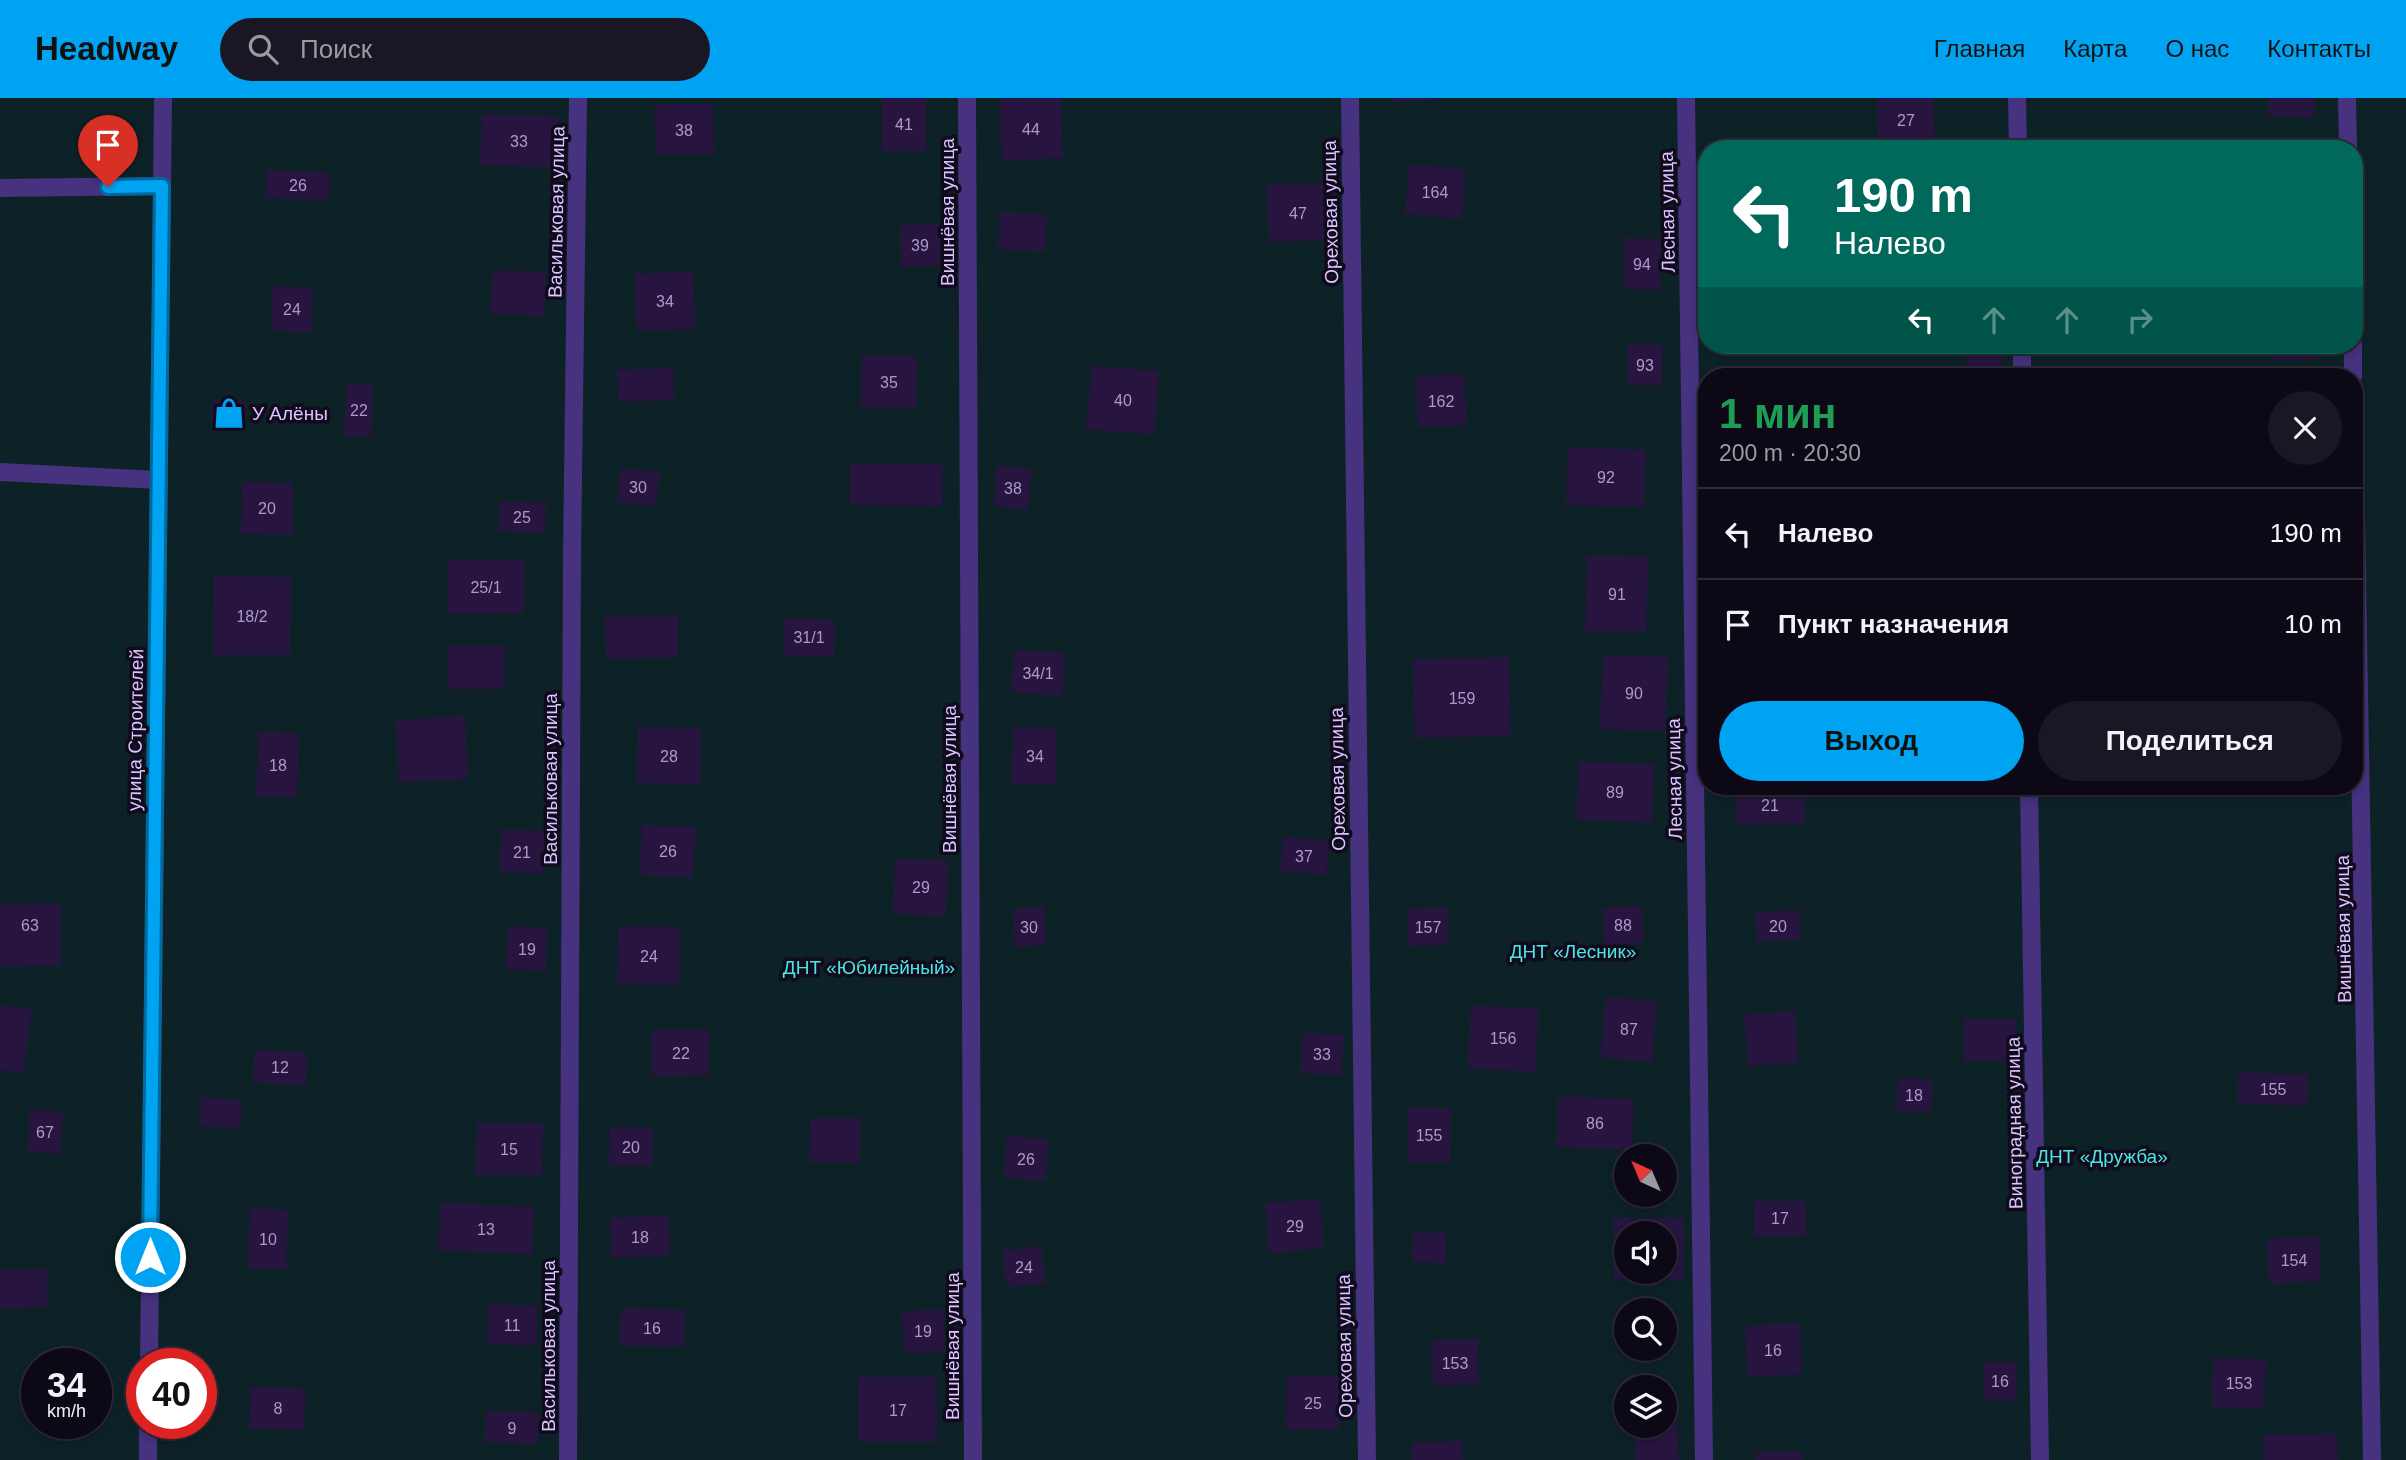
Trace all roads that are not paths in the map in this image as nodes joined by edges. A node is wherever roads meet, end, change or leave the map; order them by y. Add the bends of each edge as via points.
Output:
1 (163, 98) edge
2 (578, 98) edge
3 (967, 98) edge
4 (1350, 98) edge
5 (1686, 98) edge
6 (2017, 98) edge
7 (2347, 98) edge
8 (2018, 140) edge
9 (2348, 140) edge
10 (162, 186) junction
11 (0, 188) edge
12 (0, 472) edge
13 (158, 480) junction
14 (2029, 795) edge
15 (2361, 795) edge
16 (149, 1348) edge
17 (148, 1439) edge
18 (148, 1460) edge
19 (568, 1460) edge
20 (973, 1460) edge
21 (1367, 1460) edge
22 (1704, 1460) edge
23 (2040, 1460) edge
24 (2372, 1460) edge

1 - 10 street, улица Строителей
2 - 19 street, Васильковая улица
3 - 20 street, Вишнёвая улица
4 - 21 street, Ореховая улица
5 - 22 street, Лесная улица
6 - 8 street
7 - 9 street
10 - 11 street
10 - 13 street, улица Строителей
12 - 13 street
13 - 16 street, улица Строителей
14 - 23 street, Виноградная улица
15 - 24 street, Вишнёвая улица
17 - 18 street

